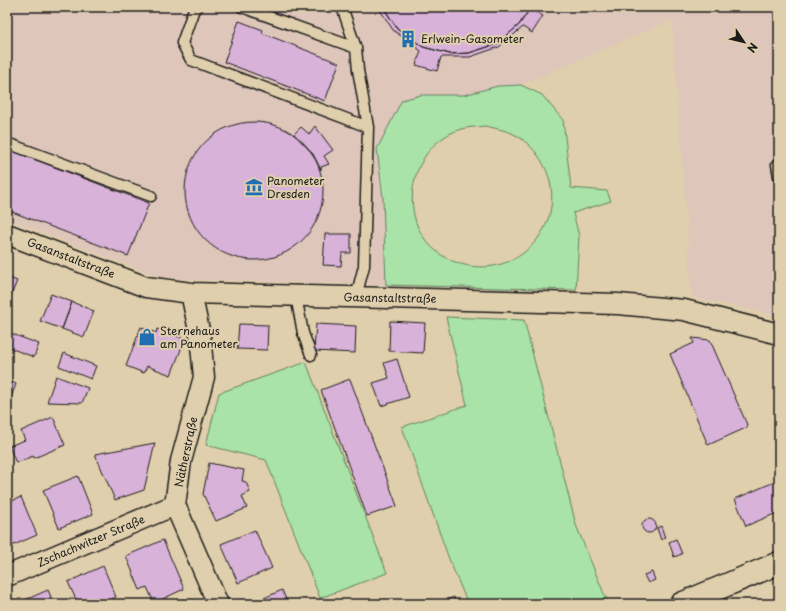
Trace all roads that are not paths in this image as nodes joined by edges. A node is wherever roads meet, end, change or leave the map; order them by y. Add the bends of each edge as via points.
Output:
1 (197, 7) edge
2 (242, 7) edge
3 (342, 7) edge
4 (254, 9) edge
5 (356, 48) junction
6 (368, 127) junction
7 (7, 143) edge
8 (779, 164) edge
9 (779, 176) edge
10 (151, 196) dead end
11 (7, 234) edge
12 (190, 293) junction
13 (296, 296) junction
14 (356, 298) junction
15 (779, 334) edge
16 (311, 355) dead end
17 (175, 505) junction
18 (779, 563) edge
19 (7, 576) edge
20 (218, 604) edge
21 (681, 604) edge

1 - 6 lane via 182,43 191,60
2 - 4 lane
3 - 5 lane
4 - 5 lane
5 - 6 lane
6 - 14 lane via 364,266
7 - 10 lane
8 - 9 lane
11 - 12 street, Gasanstaltstraße via 146,287
12 - 13 street, Gasanstaltstraße
12 - 17 street, Nätherstraße via 200,335 204,377 181,461
13 - 14 street, Gasanstaltstraße
13 - 16 lane via 303,333
14 - 15 street, Gasanstaltstraße via 618,304 684,310
17 - 19 street, Zschachwitzer Straße
17 - 20 street
18 - 21 main road

